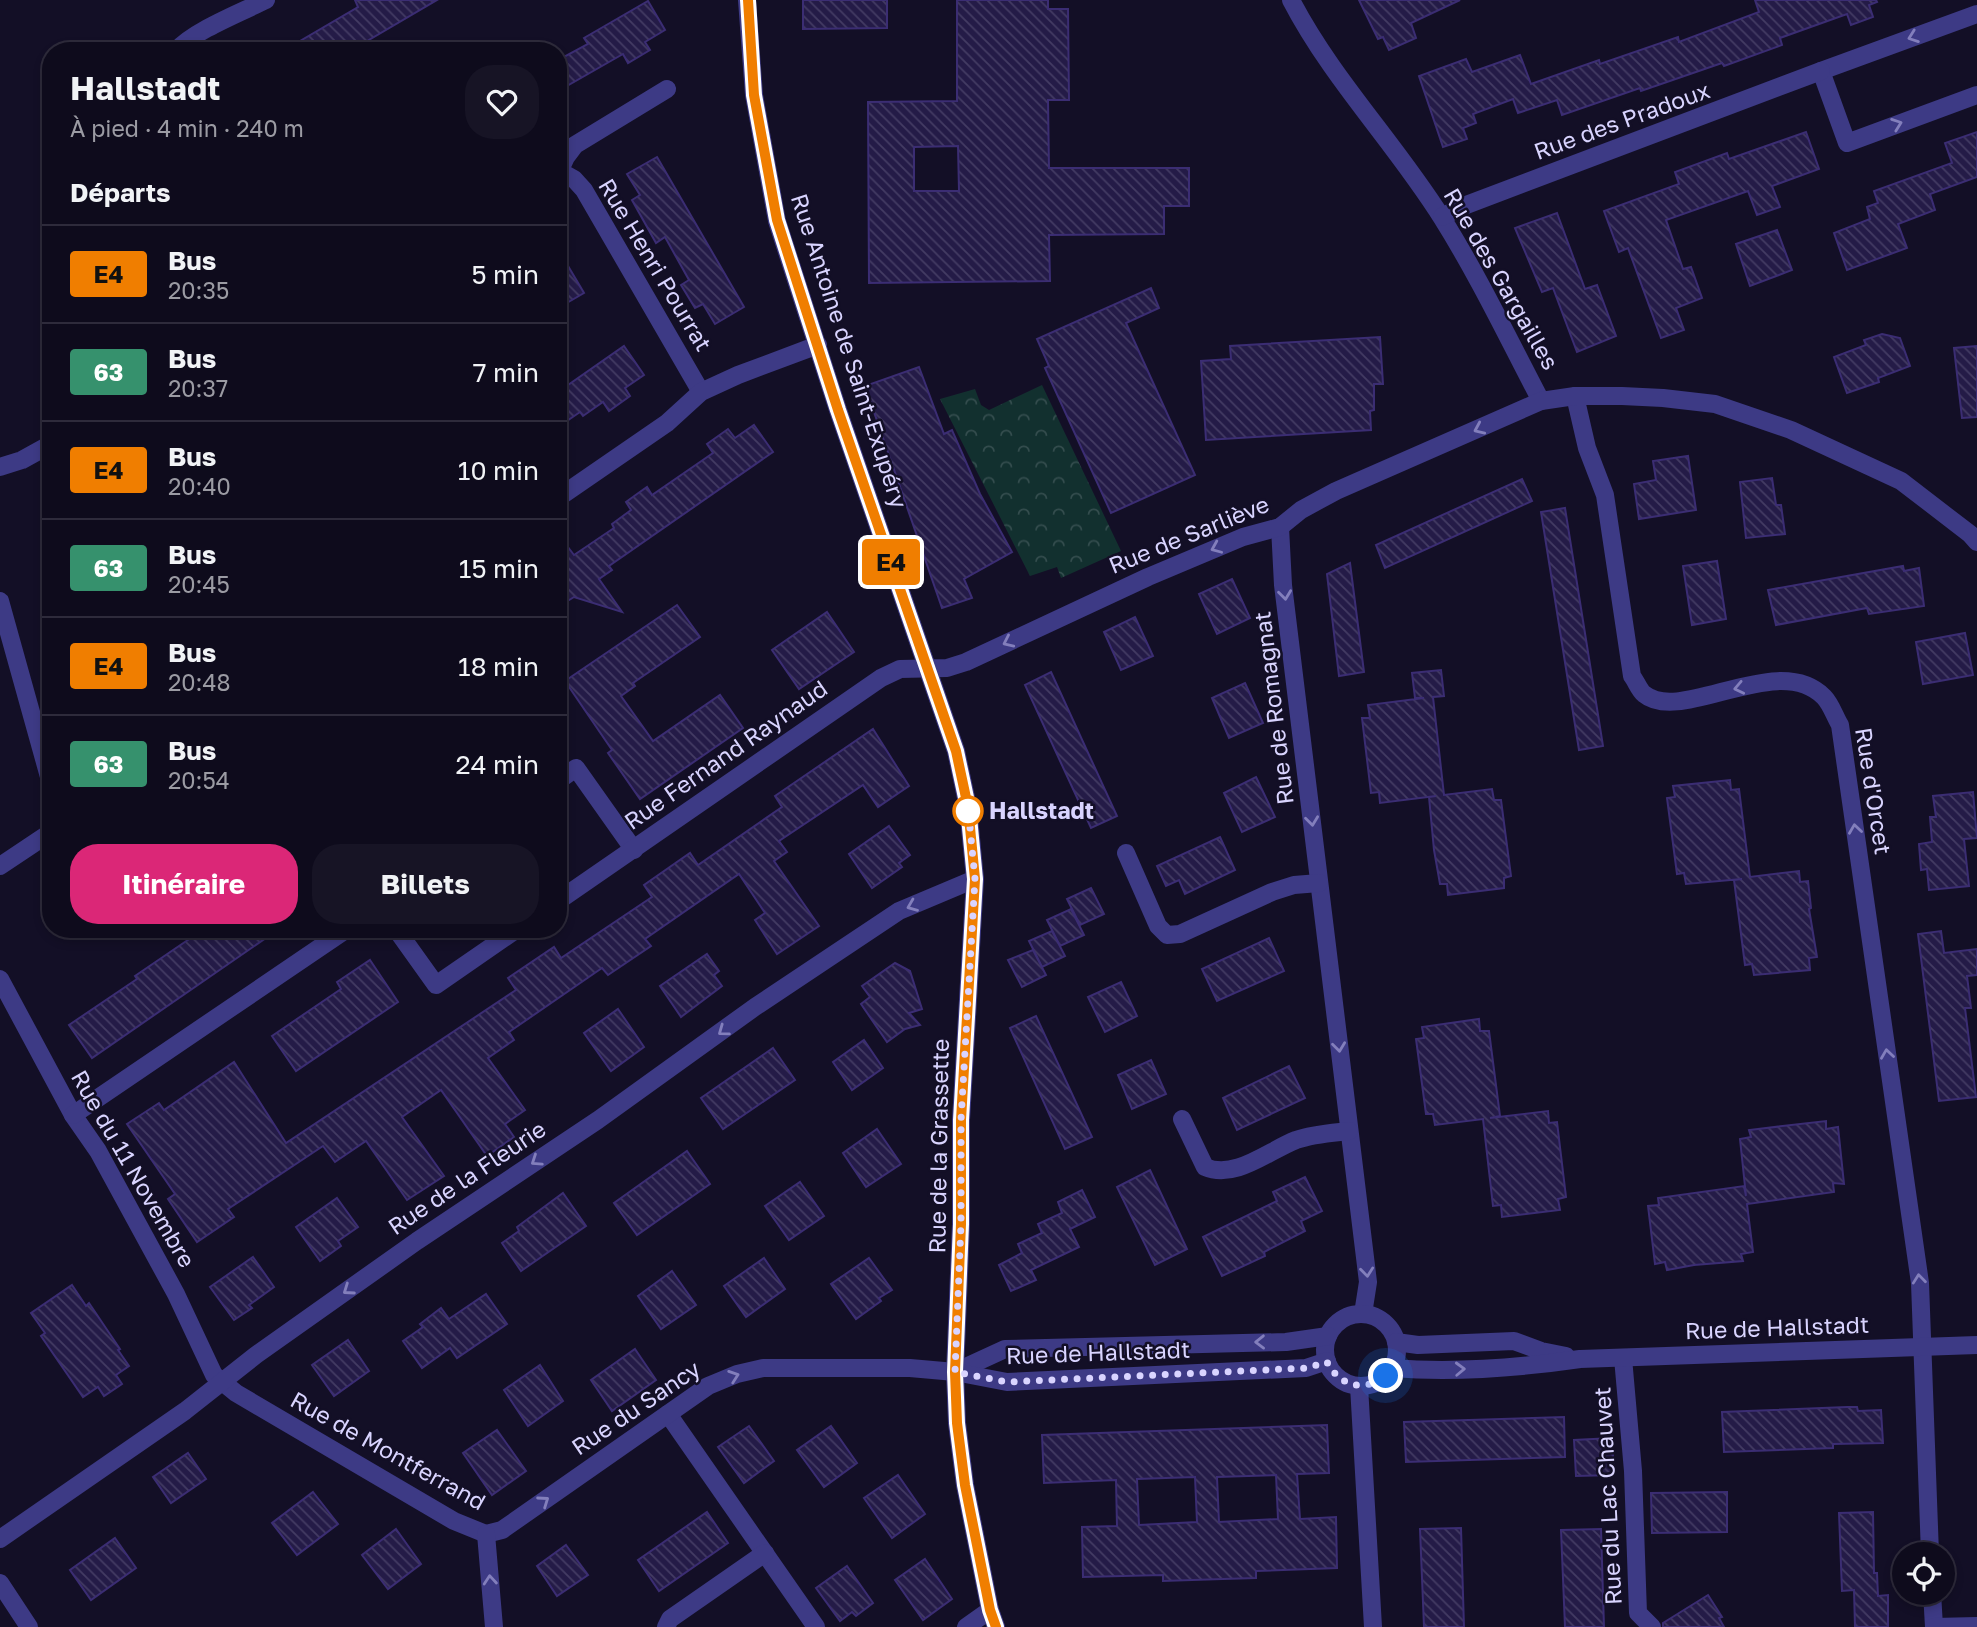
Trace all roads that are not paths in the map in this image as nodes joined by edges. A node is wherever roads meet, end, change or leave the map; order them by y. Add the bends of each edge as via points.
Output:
1 (266, 0) edge
2 (747, 0) edge
3 (1291, 0) edge
4 (1977, 13) edge
5 (185, 42) edge
6 (1821, 71) junction
7 (667, 89) dead end
8 (1977, 94) edge
9 (567, 156) edge
10 (567, 174) edge
11 (1441, 217) junction
12 (818, 345) junction
13 (701, 393) junction
14 (1575, 396) junction
15 (1541, 401) junction
16 (42, 449) edge
17 (0, 467) edge
18 (567, 492) edge
19 (1280, 527) junction
20 (1977, 542) edge
21 (0, 601) edge
22 (929, 668) junction
23 (42, 752) edge
24 (567, 774) edge
25 (42, 838) edge
26 (634, 850) junction
27 (1126, 853) dead end
28 (0, 866) edge
29 (975, 879) junction
30 (1319, 883) junction
31 (567, 895) edge
32 (334, 938) edge
33 (402, 938) edge
34 (504, 938) edge
35 (0, 979) edge
36 (73, 1115) junction
37 (1182, 1119) dead end
38 (1349, 1132) junction
39 (1363, 1314) junction
40 (1328, 1336) junction
41 (1396, 1342) junction
42 (1977, 1345) edge
43 (1921, 1348) junction
44 (1623, 1358) junction
45 (1580, 1359) junction
46 (1327, 1362) junction
47 (1392, 1368) junction
48 (955, 1372) junction
49 (222, 1383) junction
50 (1359, 1386) junction
51 (668, 1414) junction
52 (486, 1534) junction
53 (0, 1539) edge
54 (1929, 1542) edge
55 (765, 1553) junction
56 (0, 1583) edge
57 (1933, 1605) edge
58 (993, 1618) edge
59 (1977, 1626) edge
60 (29, 1627) edge
61 (494, 1627) edge
62 (666, 1627) edge
63 (816, 1627) edge
64 (966, 1627) edge
65 (1373, 1627) edge
66 (1652, 1627) edge
67 (1934, 1627) edge

1 - 5 street
2 - 12 street, Rue Antoine de Saint-Exupéry via 754,95 777,220
3 - 11 street, Rue des Gargailles via 1309,34
4 -> 6 street, Rue des Pradoux
6 -> 8 street via 1847,143
6 - 11 street, Rue des Pradoux
7 - 9 street via 575,145
10 - 13 street, Rue Henri Pourrat via 584,190
11 - 15 street, Rue des Gargailles
12 - 13 street
12 - 22 street, Rue Antoine de Saint-Exupéry
13 - 18 street via 667,423
14 - 15 street, Rue des Gargailles
14 - 20 street, Rue des Gargailles via 1663,397 1714,404 1791,430 1901,481
43 -> 14 street, Rue d'Orcet via 1920,1283 1840,725 1825,697 1803,684 1779,680 1665,704 1644,694 1632,676 1605,495 1587,448
15 -> 19 street, Rue de Sarliève via 1336,491
16 - 17 street
19 -> 22 street, Rue de Sarliève via 1243,537 1148,577 966,662
19 -> 30 street, Rue de Romagnat
21 - 23 street
22 - 26 street, Rue Fernand Raynaud via 900,669 859,691
22 - 29 street, Rue de la Grassette via 956,751 968,807
24 - 26 street via 576,768
25 - 28 street
26 - 31 street, Rue Fernand Raynaud
27 - 30 street via 1158,926 1167,935 1181,934 1294,885
29 - 48 street, Rue de la Grassette via 961,1120
29 -> 49 street, Rue de la Fleurie via 899,911 755,1007 598,1120 416,1241
30 -> 38 street, Rue de Romagnat
32 - 36 street
33 - 34 street via 436,985
35 - 36 street, Rue du 11 Novembre
36 - 49 street, Rue du 11 Novembre via 98,1151
37 - 38 street via 1205,1167 1217,1172 1297,1140
38 -> 39 street, Rue de Romagnat via 1368,1282
39 - 40 street via 1342,1320
39 - 41 street via 1384,1323
40 - 46 street
40 -> 48 street, Rue de Hallstadt via 1286,1342 1004,1349
41 - 45 street, Rue de Hallstadt via 1514,1341
41 - 47 street
42 - 43 street, Rue de Hallstadt
43 - 44 street, Rue de Hallstadt
43 - 54 street, Rue d'Orcet
44 - 45 street, Rue de Hallstadt
44 - 66 street, Rue du Lac Chauvet via 1638,1613
47 -> 45 street, Rue de Hallstadt via 1523,1367
46 - 48 street, Rue de Hallstadt via 1307,1368 1007,1382
46 - 50 street via 1339,1379
47 - 50 street via 1378,1382
51 -> 48 street, Rue du Sancy via 708,1386 763,1368
48 - 58 street, Rue de la Grassette via 965,1485
49 - 52 street, Rue de Montferrand via 454,1521
49 - 53 street, Rue de la Fleurie
50 - 65 street
52 -> 51 street, Rue du Sancy via 502,1530
51 - 55 street
61 -> 52 street, Rue de Montferrand
55 - 62 street via 670,1619
55 - 63 street
56 - 60 street
57 - 67 street
58 - 64 street
59 - 67 street

